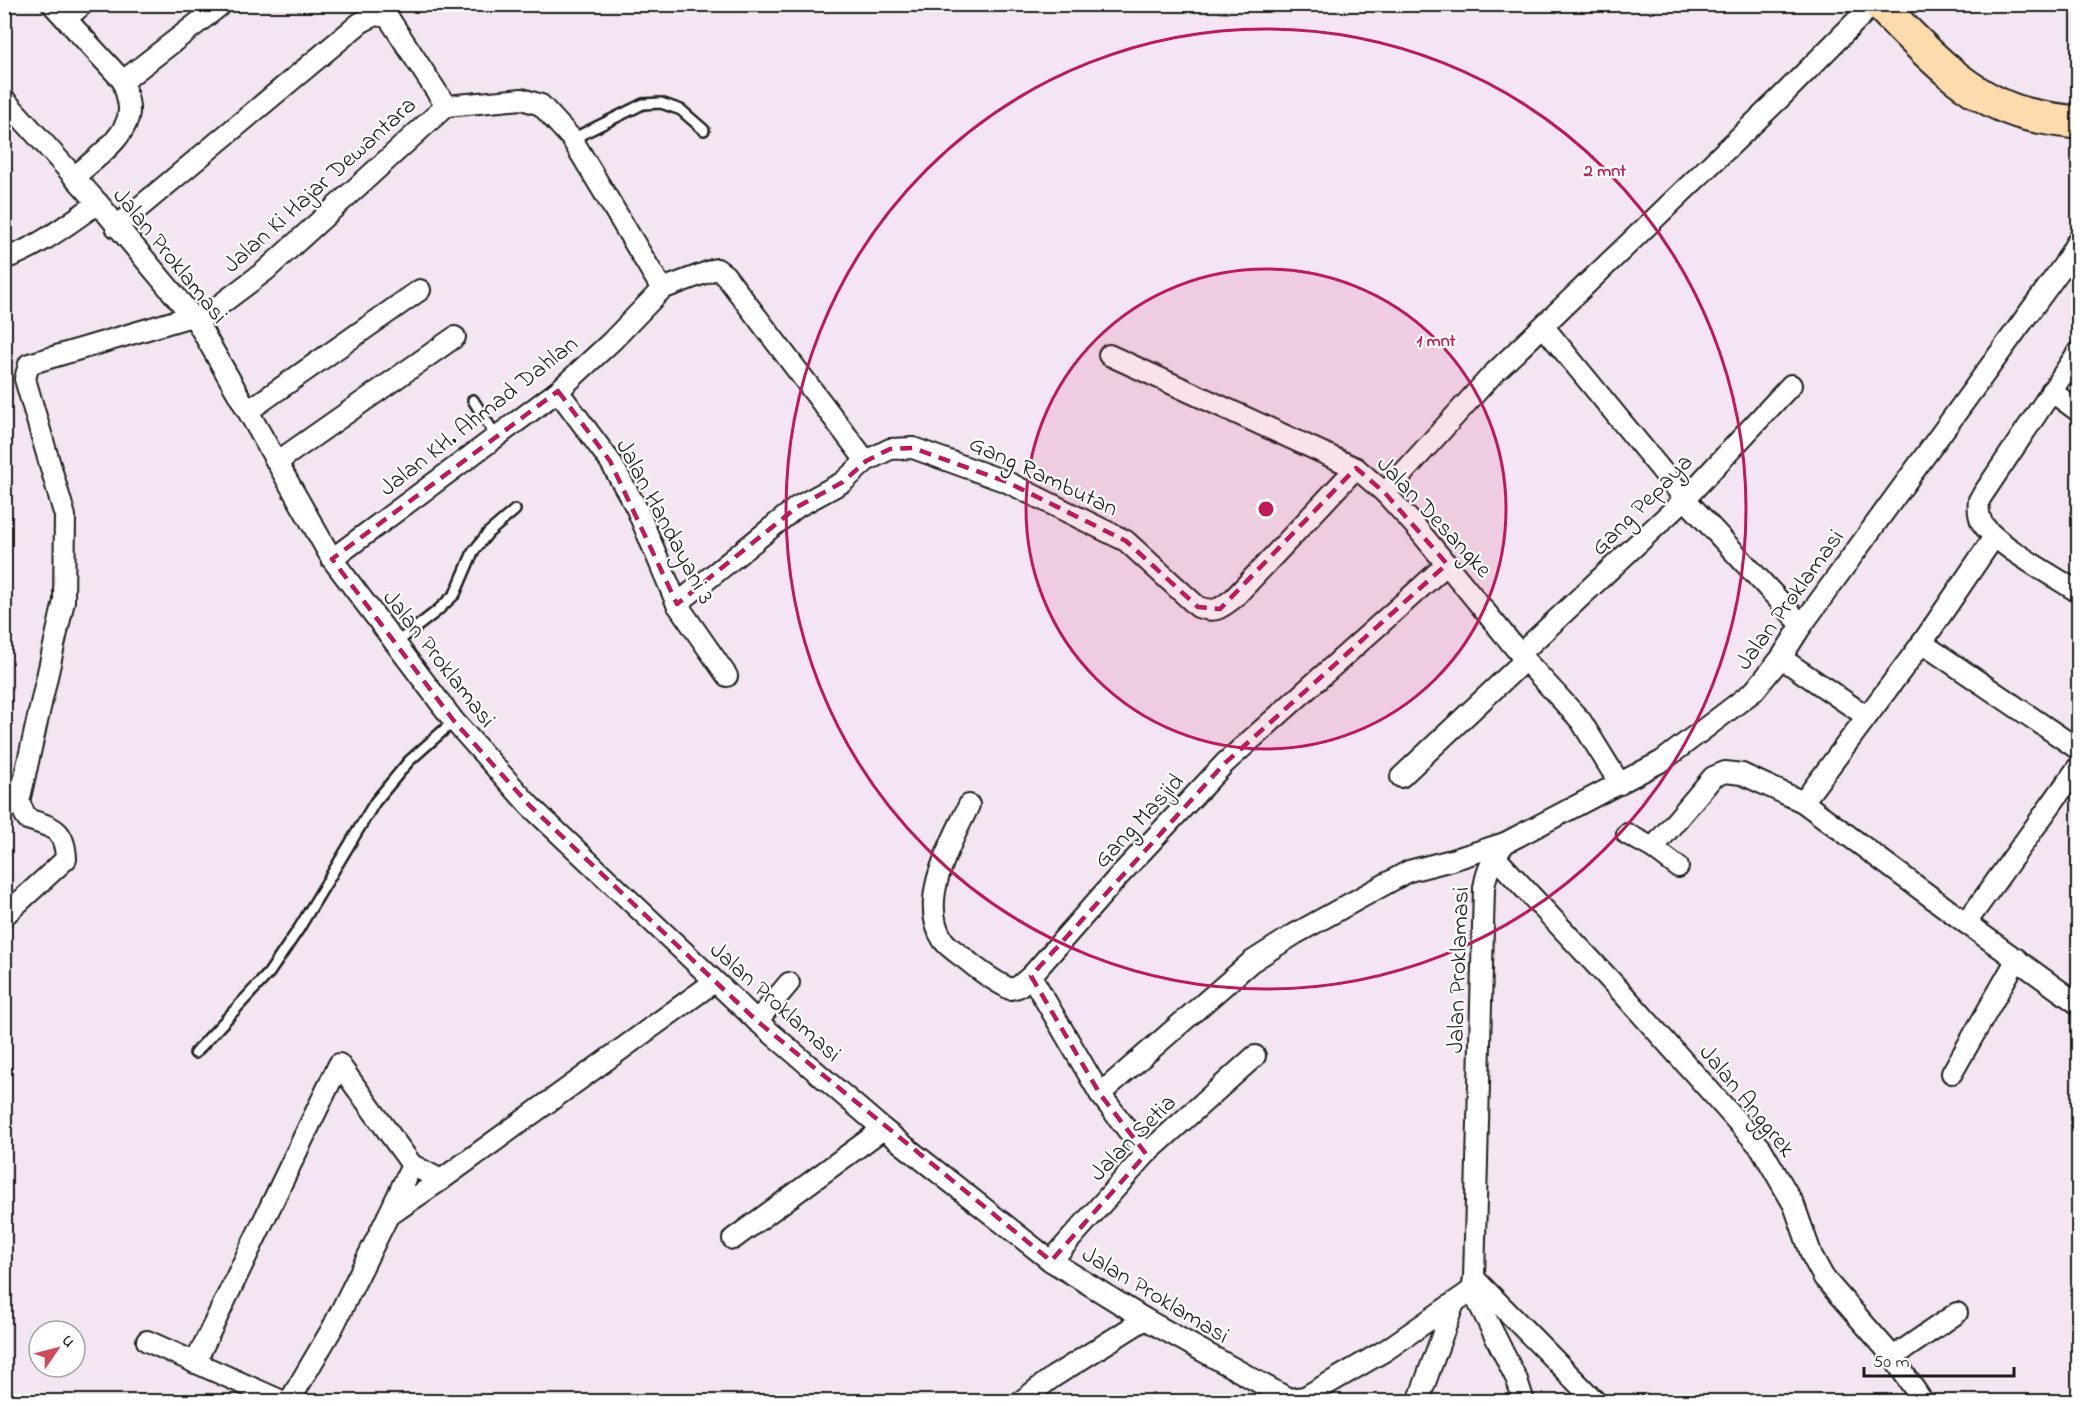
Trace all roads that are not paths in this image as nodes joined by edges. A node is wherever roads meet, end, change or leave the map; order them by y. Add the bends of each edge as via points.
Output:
1 (52, 4) edge
2 (83, 4) edge
3 (222, 4) edge
4 (1873, 4) edge
5 (1879, 4) edge
6 (66, 20) junction
7 (123, 81) junction
8 (4, 99) edge
9 (446, 106) junction
10 (2079, 121) edge
11 (705, 130) dead end
12 (572, 139) junction
13 (74, 177) junction
14 (98, 203) junction
15 (116, 227) junction
16 (2079, 240) edge
17 (4, 259) edge
18 (662, 289) junction
19 (420, 290) dead end
20 (194, 319) junction
21 (1544, 327) junction
22 (455, 337) dead end
23 (2079, 352) edge
24 (1109, 355) dead end
25 (1791, 385) dead end
26 (558, 391) junction
27 (2051, 391) junction
28 (473, 400) dead end
29 (248, 411) junction
30 (2079, 411) edge
31 (496, 436) junction
32 (866, 461) junction
33 (277, 462) junction
34 (1356, 468) junction
35 (1385, 492) junction
36 (1684, 499) junction
37 (515, 510) dead end
38 (1994, 537) junction
39 (332, 559) junction
40 (1448, 564) junction
41 (2079, 591) edge
42 (677, 604) junction
43 (1802, 625) junction
44 (1923, 643) junction
45 (396, 644) junction
46 (1523, 657) junction
47 (1781, 658) junction
48 (727, 676) dead end
49 (1866, 716) junction
50 (454, 721) junction
51 (2079, 749) edge
52 (2079, 766) edge
53 (1401, 777) dead end
54 (1620, 784) junction
55 (1803, 802) junction
56 (969, 805) dead end
57 (1627, 834) dead end
58 (1653, 848) junction
59 (1500, 850) junction
60 (1678, 867) dead end
61 (4, 916) edge
62 (1966, 924) junction
63 (2017, 959) junction
64 (1031, 976) junction
65 (714, 982) junction
66 (789, 983) dead end
67 (2079, 1004) edge
68 (757, 1021) junction
69 (195, 1053) dead end
70 (1255, 1056) dead end
71 (1952, 1072) dead end
72 (1101, 1094) junction
73 (883, 1128) junction
74 (1146, 1154) junction
75 (412, 1164) junction
76 (441, 1180) junction
77 (388, 1216) junction
78 (733, 1239) dead end
79 (1051, 1261) junction
80 (1473, 1284) junction
81 (1454, 1303) junction
82 (1957, 1313) dead end
83 (1145, 1319) junction
84 (147, 1341) dead end
85 (1893, 1357) junction
86 (195, 1363) junction
87 (1296, 1400) edge
88 (284, 1401) edge
89 (289, 1401) edge
90 (1020, 1401) edge
91 (1418, 1401) edge
92 (1524, 1401) edge
93 (1596, 1401) edge
94 (1923, 1401) edge

1 - 6 street
2 - 6 street
3 - 7 street
4 - 21 street
5 - 10 highway via 1941,67 1992,101 2026,114
6 - 7 street
7 - 13 street via 129,109 127,125
8 - 13 street, Jalan Proklamasi
9 - 12 street via 522,99 541,105
9 - 15 street via 388,17 375,15 360,23
9 - 20 street, Jalan Ki Hajar Dewantara via 265,271
11 - 12 lane via 681,110 661,103 643,104
12 - 18 street
13 - 14 street, Jalan Proklamasi
14 - 15 street, Jalan Proklamasi
14 - 17 street via 49,238
15 - 20 street, Jalan Proklamasi
16 - 43 street, Jalan Proklamasi
18 - 26 street, Jalan KH. Ahmad Dahlan
18 - 32 street via 717,269 724,274
19 - 29 street
20 - 29 street, Jalan Proklamasi
20 - 61 street via 29,364 26,379 65,516 64,601 19,802 27,819 52,826 65,843 66,859
21 - 35 street via 1491,376
21 - 36 street
22 - 33 street
23 - 27 street
24 - 34 street, Jalan Desangke
25 - 36 street, Gang Pepaya
26 - 31 street, Jalan KH. Ahmad Dahlan
26 - 42 street, Jalan Handayani 3 via 610,460 636,507
27 - 30 street
27 - 38 street via 1979,500 1977,512
28 - 31 lane
29 - 33 street, Jalan Proklamasi
31 - 39 street, Jalan KH. Ahmad Dahlan
32 - 34 street, Gang Rambutan via 890,449 913,448 1007,482 1126,541 1198,606 1208,610 1220,609 1234,598
32 - 42 street, Gang Rambutan via 843,482 797,507
33 - 39 street, Jalan Proklamasi
34 - 35 street, Jalan Desangke
35 - 40 street, Jalan Desangke
36 - 43 street
36 - 46 street, Gang Pepaya
37 - 45 lane via 473,552 455,594
38 - 41 street
38 - 44 street
39 - 45 street, Jalan Proklamasi
40 - 46 street, Jalan Desangke
40 - 64 street, Gang Masjid via 1226,763
42 - 48 street, Jalan Handayani 3
43 - 47 street, Jalan Proklamasi
44 - 49 street
44 - 51 street
45 - 50 street, Jalan Proklamasi
46 - 53 street, Gang Pepaya
46 - 54 street, Jalan Desangke via 1581,721
47 - 49 street
47 - 54 street, Jalan Proklamasi via 1754,691 1662,761
49 - 55 street
50 - 65 street, Jalan Proklamasi via 530,806
50 - 69 lane via 409,761 375,802 269,973
52 - 62 street
54 - 59 street, Jalan Proklamasi
55 - 58 street via 1742,774 1725,772 1708,782
55 - 62 street
56 - 64 street via 939,872 935,921 945,943 1010,989
57 - 58 street
58 - 60 street
59 - 72 street via 1409,871 1295,934 1251,962
59 - 80 street, Jalan Proklamasi via 1486,872 1484,888
59 - 85 street, Jalan Anggrek via 1761,1148 1794,1205 1824,1278
62 - 63 street
63 - 67 street
63 - 71 street
64 - 72 street
65 - 68 street, Jalan Proklamasi
65 - 76 street
66 - 68 street
68 - 73 street, Jalan Proklamasi
70 - 74 street, Jalan Setia
72 - 74 street
73 - 78 street
73 - 79 street, Jalan Proklamasi
74 - 79 street, Jalan Setia
75 - 76 street
75 - 77 street
75 - 86 street via 339,1064
76 - 77 street
77 - 89 street via 333,1327
79 - 83 street, Jalan Proklamasi
80 - 81 street, Jalan Proklamasi
80 - 92 street
80 - 93 street
81 - 87 street, Jalan Proklamasi via 1386,1350
81 - 91 street
82 - 85 street
83 - 87 street, Jalan Proklamasi
83 - 90 street
84 - 86 street
85 - 94 street, Jalan Anggrek
86 - 88 street

